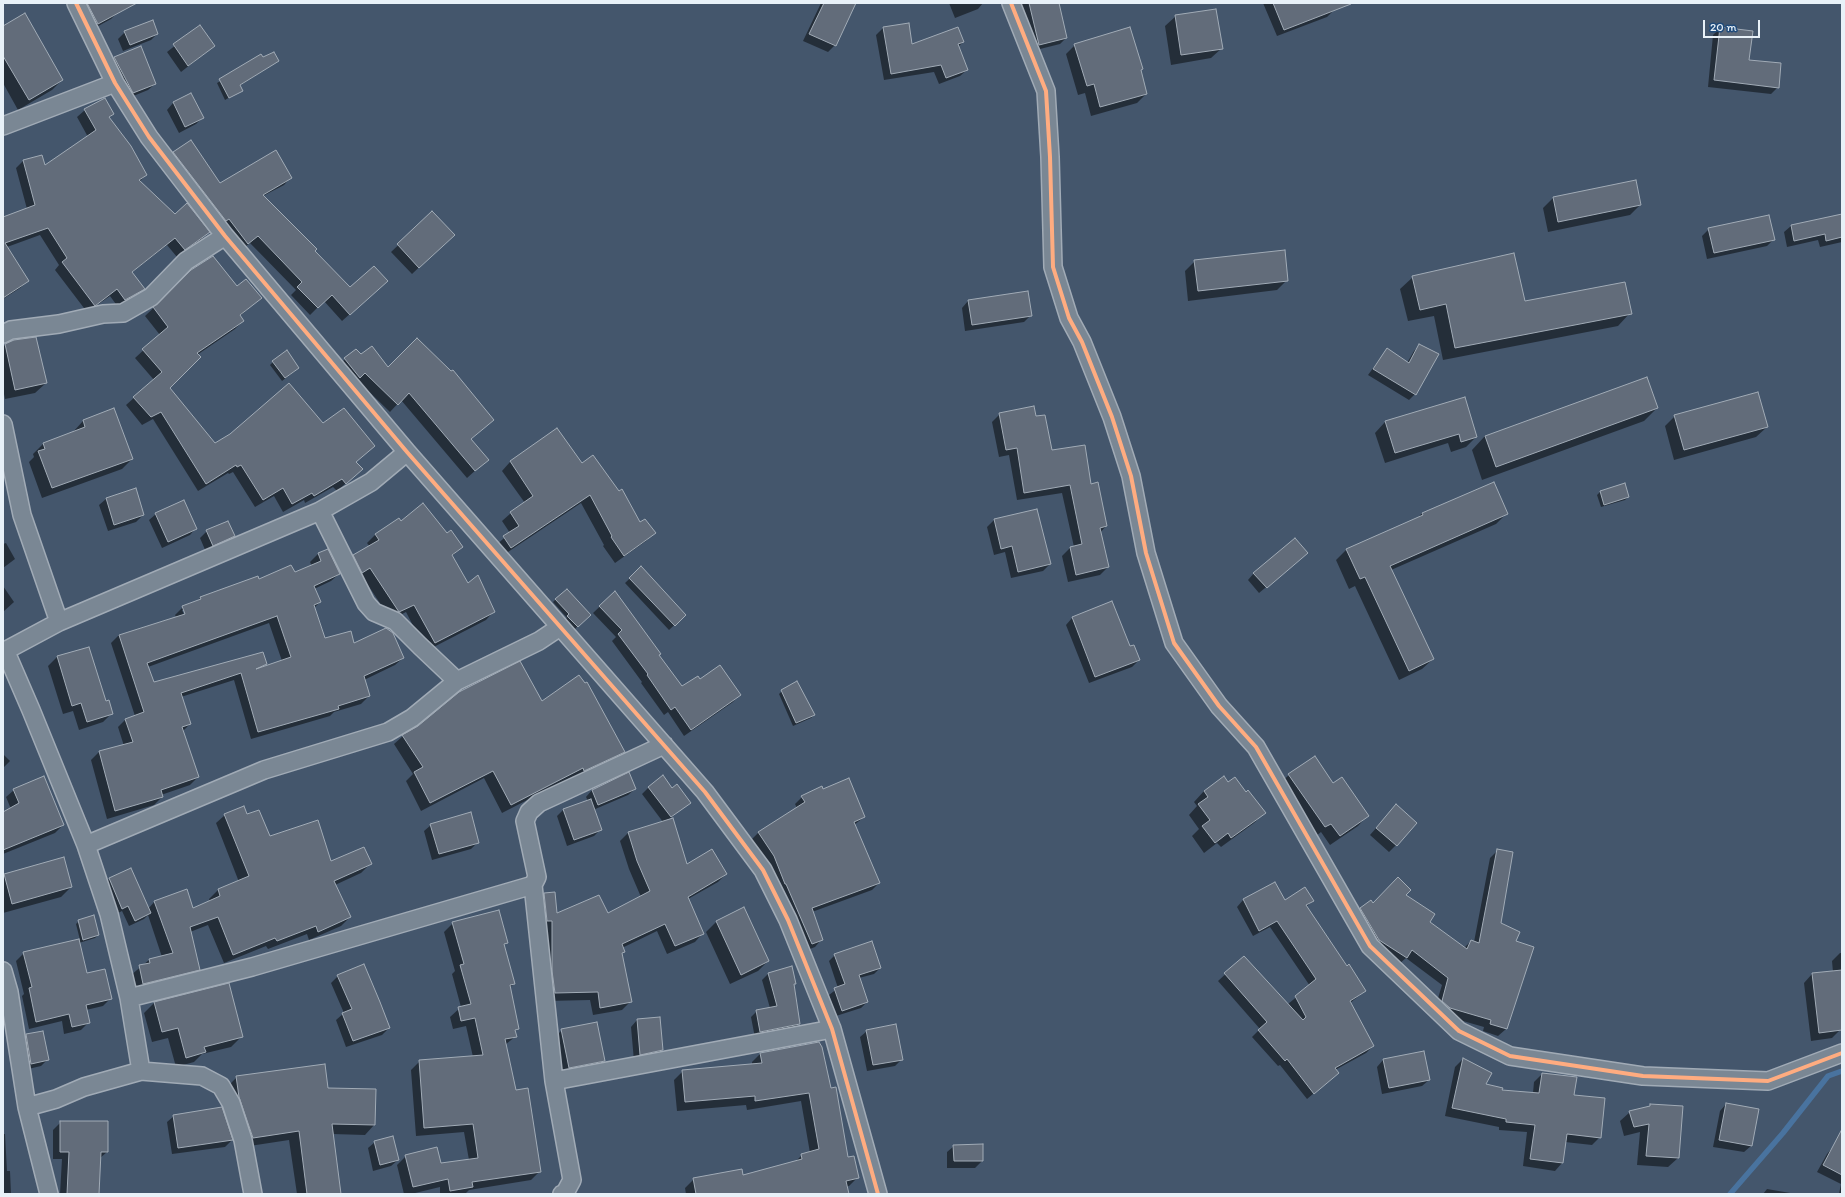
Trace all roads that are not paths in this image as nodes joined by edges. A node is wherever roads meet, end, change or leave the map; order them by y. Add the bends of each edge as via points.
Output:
1 (76, 3) edge
2 (1011, 3) edge
3 (115, 83) junction
4 (3, 126) edge
5 (225, 236) junction
6 (3, 334) edge
7 (3, 424) edge
8 (407, 452) junction
9 (320, 511) junction
10 (59, 622) junction
11 (560, 627) junction
12 (4, 651) edge
13 (458, 681) junction
14 (664, 745) junction
15 (86, 845) junction
16 (533, 885) junction
17 (3, 971) edge
18 (129, 998) junction
19 (832, 1029) junction
20 (1842, 1053) edge
21 (141, 1071) junction
22 (554, 1081) junction
23 (27, 1107) junction
24 (49, 1194) edge
25 (252, 1194) edge
26 (562, 1194) edge
27 (878, 1194) edge

1 - 3 street
2 - 20 street via 1046,91 1053,267 1069,318 1082,342 1112,417 1131,476 1146,553 1174,643 1219,706 1256,747 1370,946 1459,1030 1510,1056 1643,1076 1768,1081
3 - 4 street
3 - 5 street via 149,137
5 - 6 street via 186,261 151,297 123,313 103,314 59,324 11,330
5 - 8 street
7 - 10 street via 22,515
8 - 9 street via 371,482
8 - 11 street
9 - 10 street
9 - 13 street via 366,603 374,612 396,621
10 - 12 street
11 - 13 street
11 - 14 street
12 - 15 street
13 - 15 street via 412,718 388,732 264,770
14 - 16 street via 539,803 529,812 525,821 537,877
14 - 19 street via 705,792 763,870 788,920
15 - 18 street via 109,914
16 - 18 street via 252,967
16 - 22 street
17 - 23 street via 9,992
18 - 21 street
19 - 22 street
19 - 27 street
21 - 23 street
21 - 25 street via 202,1076 221,1086 232,1103 243,1140
22 - 26 street via 572,1180
23 - 24 street

